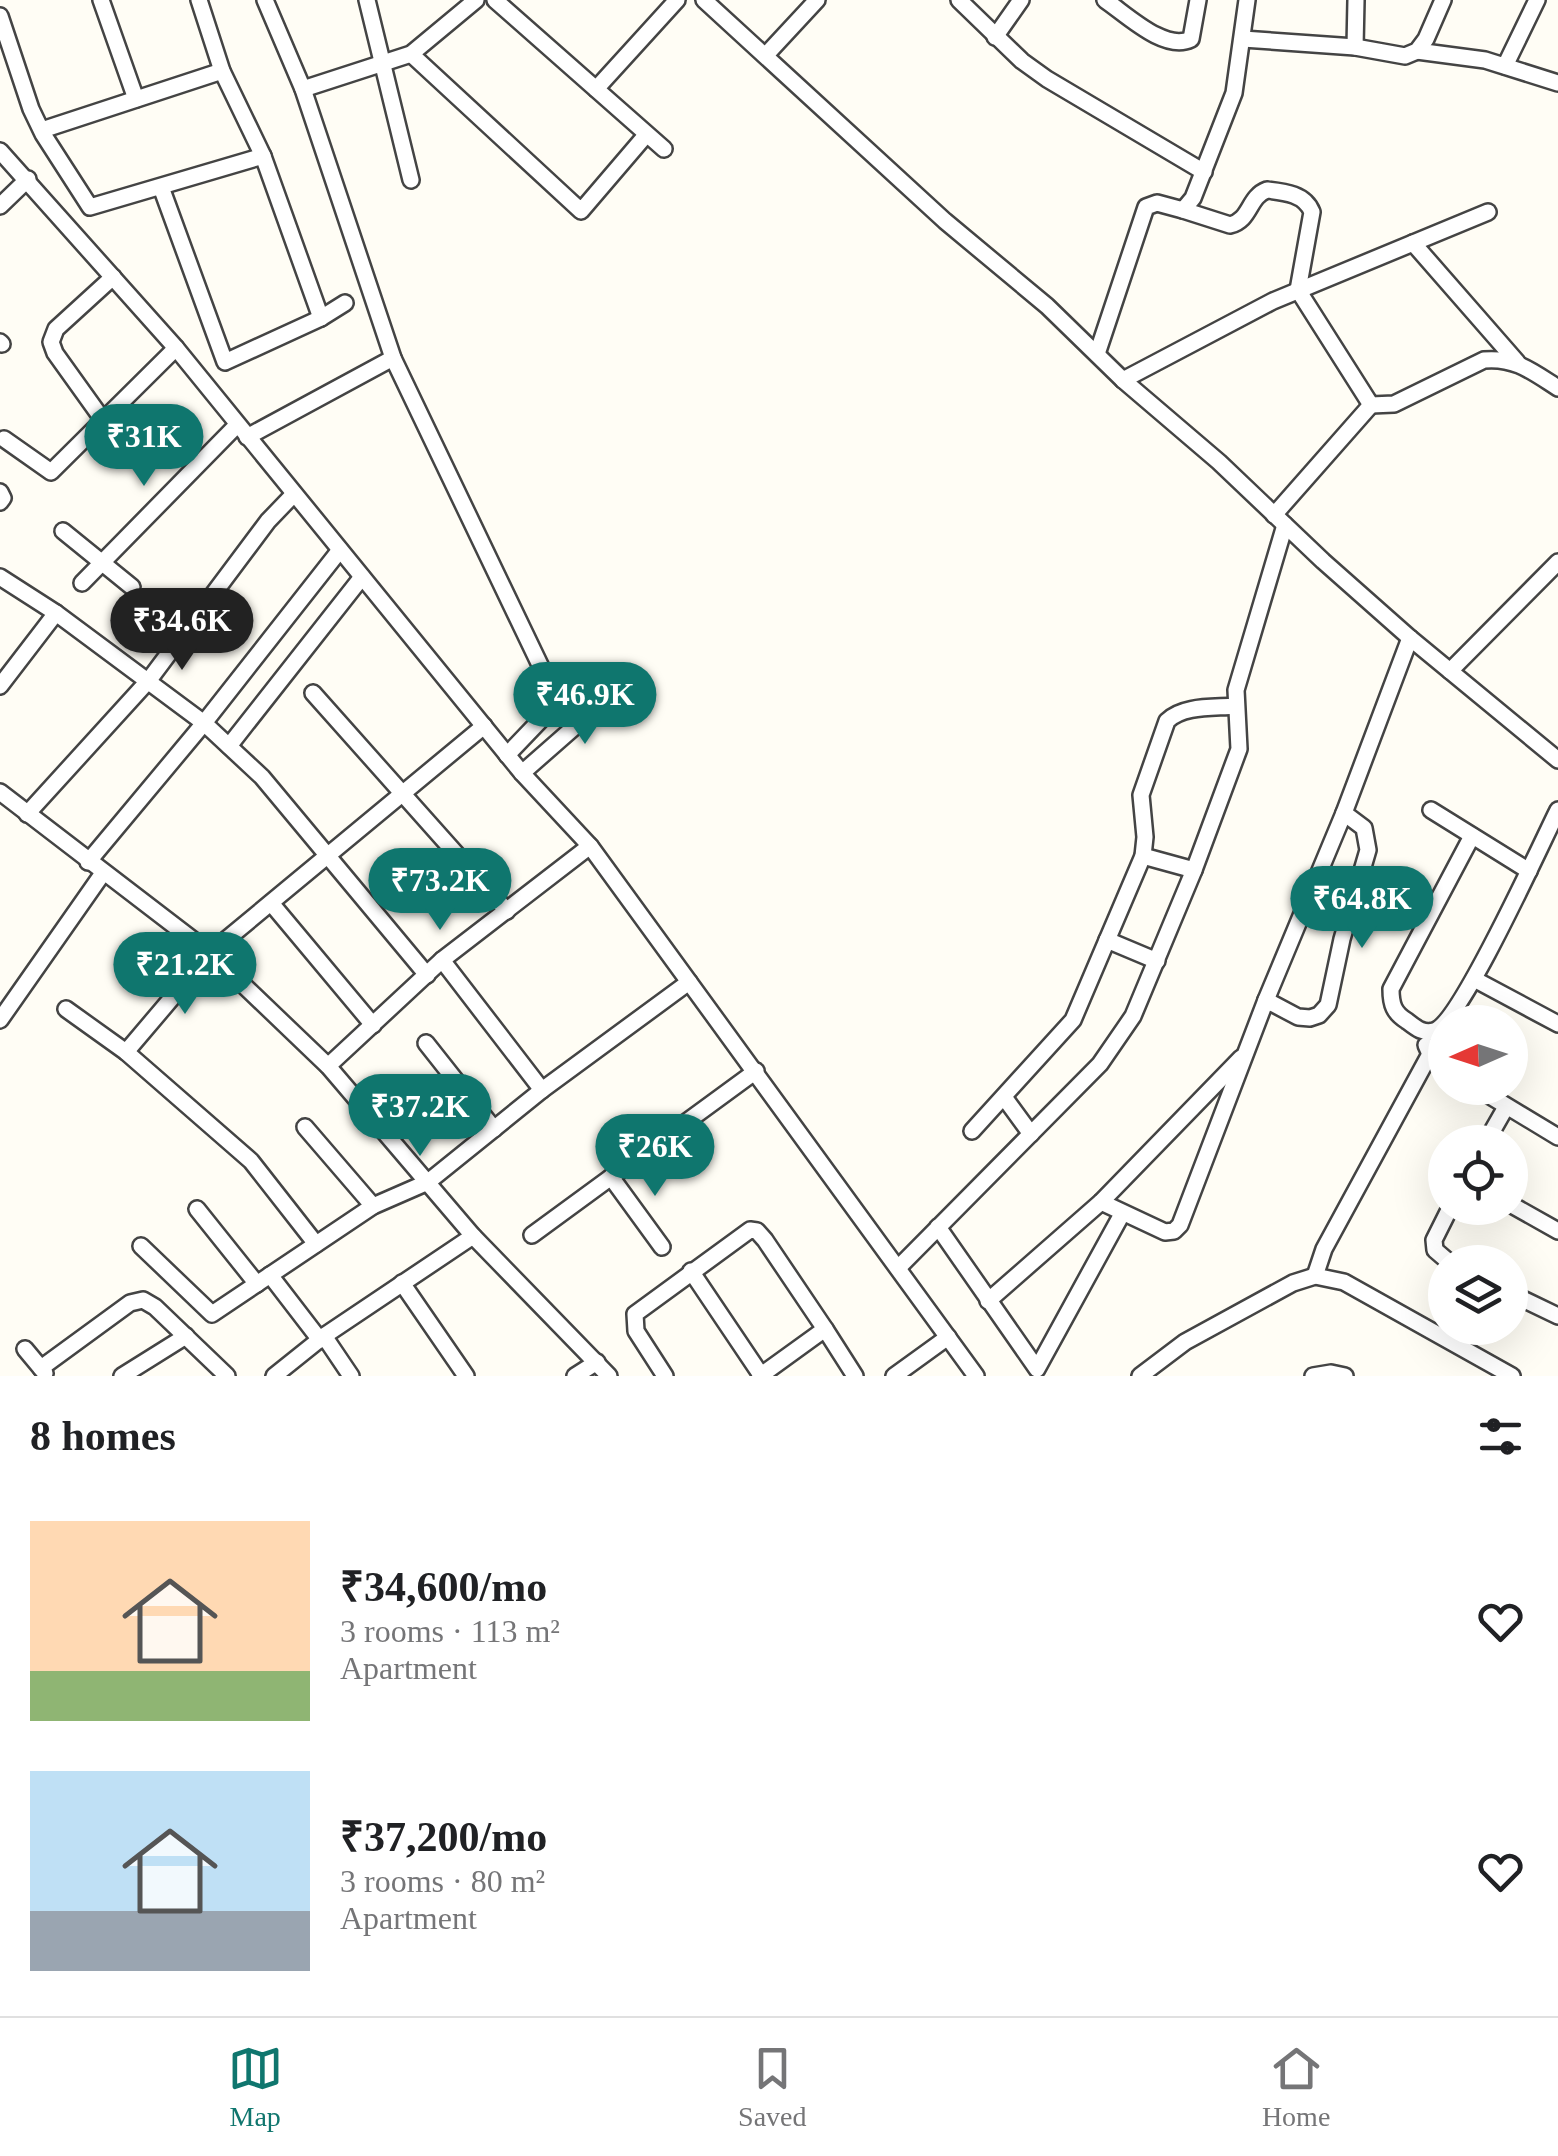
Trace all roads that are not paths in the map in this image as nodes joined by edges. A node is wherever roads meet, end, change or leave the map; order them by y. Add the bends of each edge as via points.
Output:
1 (101, 0) edge
2 (199, 0) edge
3 (265, 0) edge
4 (367, 0) edge
5 (495, 0) edge
6 (677, 0) edge
7 (704, 0) edge
8 (816, 0) edge
9 (959, 0) edge
10 (1021, 0) edge
11 (1105, 0) edge
12 (1198, 0) edge
13 (1246, 0) edge
14 (1356, 0) edge
15 (1444, 0) edge
16 (1537, 0) edge
17 (468, 2) edge
18 (0, 16) edge
19 (995, 36) junction
20 (1243, 39) junction
21 (1355, 47) junction
22 (1417, 51) junction
23 (410, 54) junction
24 (766, 55) junction
25 (381, 63) junction
26 (1506, 66) junction
27 (222, 71) junction
28 (1558, 83) edge
29 (302, 89) junction
30 (596, 89) junction
31 (136, 99) junction
32 (42, 130) junction
33 (646, 135) junction
34 (664, 149) dead end
35 (0, 151) edge
36 (263, 156) junction
37 (1204, 172) junction
38 (28, 179) junction
39 (411, 180) dead end
40 (161, 188) junction
41 (0, 206) edge
42 (1183, 210) junction
43 (1488, 212) dead end
44 (1413, 243) junction
45 (113, 277) junction
46 (1298, 290) junction
47 (345, 302) dead end
48 (320, 318) junction
49 (176, 348) junction
50 (1097, 354) junction
51 (393, 358) junction
52 (1517, 362) junction
53 (1124, 380) junction
54 (1558, 388) edge
55 (1371, 405) junction
56 (103, 420) junction
57 (242, 431) junction
58 (1, 439) edge
59 (0, 492) edge
60 (294, 494) junction
61 (0, 502) edge
62 (1280, 520) junction
63 (62, 531) dead end
64 (340, 550) junction
65 (1558, 562) edge
66 (102, 563) junction
67 (0, 577) edge
68 (362, 577) junction
69 (82, 583) dead end
70 (132, 587) dead end
71 (56, 613) junction
72 (1410, 638) junction
73 (1450, 672) junction
74 (149, 680) junction
75 (0, 686) edge
76 (620, 688) dead end
77 (313, 693) dead end
78 (1235, 706) junction
79 (204, 723) junction
80 (484, 726) junction
81 (229, 746) junction
82 (508, 755) junction
83 (1558, 760) edge
84 (522, 773) junction
85 (0, 793) edge
86 (404, 793) junction
87 (1430, 810) dead end
88 (1558, 810) edge
89 (1344, 812) junction
90 (27, 814) junction
91 (1472, 836) junction
92 (590, 846) junction
93 (1143, 856) junction
94 (326, 857) junction
95 (88, 862) junction
96 (1194, 870) junction
97 (1529, 870) junction
98 (102, 873) junction
99 (270, 903) junction
100 (507, 911) junction
101 (1107, 940) junction
102 (210, 953) junction
103 (442, 960) junction
104 (1157, 960) junction
105 (427, 975) junction
106 (1474, 979) junction
107 (689, 982) junction
108 (1266, 1000) junction
109 (66, 1009) dead end
110 (0, 1020) edge
111 (1558, 1024) edge
112 (373, 1025) junction
113 (1421, 1032) junction
114 (426, 1043) dead end
115 (1428, 1049) edge
116 (1248, 1050) junction
117 (126, 1052) junction
118 (1428, 1058) edge
119 (328, 1066) junction
120 (756, 1072) junction
121 (542, 1090) junction
122 (1004, 1097) junction
123 (1503, 1105) edge
124 (1506, 1107) junction
125 (1496, 1125) edge
126 (305, 1127) dead end
127 (494, 1129) junction
128 (972, 1130) dead end
129 (1030, 1134) junction
130 (1558, 1137) edge
131 (611, 1177) junction
132 (428, 1182) junction
133 (1101, 1202) junction
134 (373, 1206) junction
135 (197, 1210) dead end
136 (1122, 1214) junction
137 (1528, 1214) edge
138 (938, 1227) junction
139 (1558, 1230) edge
140 (532, 1235) dead end
141 (472, 1236) junction
142 (316, 1244) junction
143 (141, 1246) dead end
144 (662, 1247) dead end
145 (898, 1268) junction
146 (692, 1271) junction
147 (1315, 1276) junction
148 (264, 1280) junction
149 (402, 1283) junction
150 (988, 1301) junction
151 (1528, 1301) edge
152 (1558, 1316) edge
153 (825, 1328) junction
154 (186, 1336) junction
155 (948, 1337) junction
156 (322, 1338) junction
157 (25, 1349) dead end
158 (597, 1362) junction
159 (44, 1372) edge
160 (122, 1376) edge
161 (227, 1376) edge
162 (274, 1376) edge
163 (351, 1376) edge
164 (466, 1376) edge
165 (576, 1376) edge
166 (610, 1376) edge
167 (664, 1376) edge
168 (760, 1376) edge
169 (855, 1376) edge
170 (894, 1376) edge
171 (976, 1376) edge
172 (1140, 1376) edge
173 (1314, 1376) edge
174 (1344, 1376) edge
175 (1512, 1376) edge

1 - 31 street
2 - 27 street
3 - 29 street
4 - 25 street
5 - 30 street
6 - 30 street
7 - 24 street
8 - 24 street
9 - 19 street
10 - 19 street
11 - 12 street via 1180,44 1191,38
13 - 20 street
14 - 21 street
15 - 22 street
16 - 26 street
17 - 23 street
18 - 32 street
19 - 37 street via 1047,79
20 - 21 street
20 - 37 street via 1230,108
21 - 22 street via 1405,56
22 - 26 street
23 - 25 street
23 - 33 street via 580,211
24 - 50 street
25 - 29 street
25 - 39 street
26 - 28 street
27 - 31 street
27 - 36 street
29 - 51 street
30 - 33 street
31 - 32 street
32 - 40 street via 90,207
33 - 34 street
35 - 38 street
36 - 40 street
36 - 48 street
37 - 42 street
38 - 41 street
38 - 45 street
40 - 48 street via 225,362
42 - 46 street via 1230,225 1244,220 1255,197 1267,190 1302,198 1312,212
42 - 50 street via 1146,207
43 - 44 street
44 - 46 street
44 - 52 street
45 - 49 street
45 - 56 street via 56,329 51,342
46 - 53 street
46 - 55 street
47 - 48 street
49 - 56 street
49 - 57 street
50 - 53 street
51 - 57 street
51 - 82 street via 552,690 552,708
52 - 54 street
52 - 55 street via 1484,360 1394,404
53 - 62 street
55 - 62 street
56 - 58 street via 52,472
57 - 60 street
57 - 66 street
59 - 61 street
60 - 64 street
60 - 74 street
62 - 72 street
62 - 78 street
63 - 66 street
64 - 68 street
64 - 79 street
65 - 73 street
66 - 69 street
66 - 70 street
67 - 71 street
68 - 80 street
68 - 81 street
71 - 74 street
71 - 75 street
72 - 73 street
72 - 89 street
73 - 83 street
74 - 79 street
74 - 90 street
76 - 84 street
77 - 86 street
78 - 93 street via 1184,711 1168,721 1141,794
78 - 96 street via 1238,748
79 - 81 street
79 - 95 street
80 - 82 street
80 - 86 street
81 - 94 street
82 - 84 street
84 - 92 street
85 - 90 street
86 - 94 street
86 - 100 street
87 - 91 street
88 - 97 street
89 - 108 street
89 - 108 street via 1364,828 1368,850 1328,1005 1310,1018
90 - 95 street
91 - 97 street
91 - 113 street via 1391,990 1398,1016
92 - 100 street
92 - 107 street
93 - 96 street
93 - 101 street
94 - 99 street
94 - 105 street
95 - 98 street
96 - 104 street
97 - 106 street
98 - 102 street
98 - 110 street
99 - 102 street
99 - 112 street
100 - 103 street
101 - 104 street
101 - 122 street via 1073,1020
102 - 117 street
102 - 119 street
103 - 105 street
103 - 121 street
104 - 129 street via 1112,1049
105 - 112 street
106 - 111 street
106 - 113 street via 1442,1026
107 - 120 street
107 - 121 street
108 - 116 street
109 - 117 street
112 - 119 street
113 - 115 street
114 - 127 street
116 - 133 street
116 - 136 street via 1180,1225 1165,1232
117 - 142 street via 251,1161
118 - 147 street
119 - 132 street
120 - 131 street
120 - 145 street
121 - 127 street
122 - 128 street
122 - 129 street
123 - 124 street
124 - 125 street
124 - 130 street
126 - 134 street
127 - 132 street
129 - 138 street
131 - 140 street
131 - 144 street
132 - 134 street
132 - 141 street
133 - 136 street
133 - 150 street
134 - 142 street
135 - 148 street
136 - 150 street via 1037,1369
137 - 139 street
138 - 145 street
138 - 150 street
141 - 149 street
141 - 158 street
142 - 148 street
143 - 148 street via 212,1314
145 - 155 street
146 - 153 street via 742,1234 757,1231
146 - 167 street via 633,1319
146 - 168 street
147 - 172 street via 1185,1342
147 - 175 street via 1344,1282
148 - 156 street
149 - 156 street
149 - 164 street
151 - 152 street
153 - 168 street
153 - 169 street
154 - 159 street via 155,1307 136,1300
154 - 160 street
154 - 161 street
155 - 170 street
155 - 171 street
156 - 162 street
156 - 163 street
157 - 159 street
158 - 165 street
158 - 166 street
173 - 174 street

